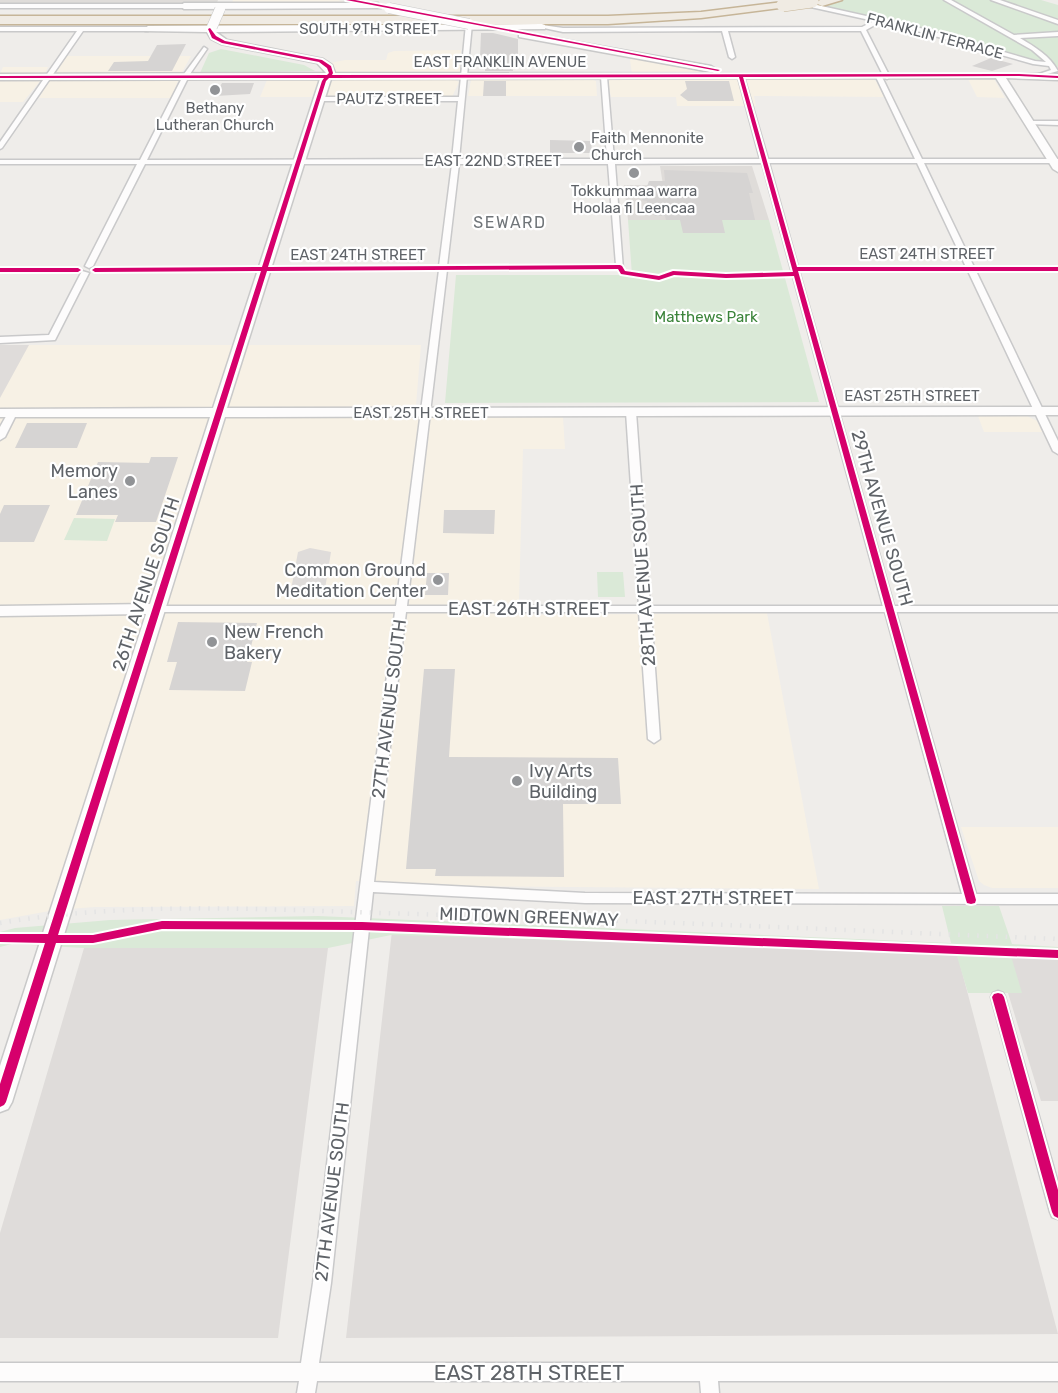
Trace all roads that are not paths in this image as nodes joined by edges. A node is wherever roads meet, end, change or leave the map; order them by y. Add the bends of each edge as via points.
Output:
1 (348, 0) edge
2 (836, 0) edge
3 (947, 0) edge
4 (994, 0) edge
5 (817, 1) edge
6 (776, 2) edge
7 (222, 5) edge
8 (184, 6) joint
9 (384, 7) junction
10 (451, 7) dead end
11 (495, 7) dead end
12 (0, 8) edge
13 (0, 15) edge
14 (0, 20) edge
15 (880, 20) junction
16 (1058, 22) edge
17 (469, 26) junction
18 (542, 27) junction
19 (0, 28) edge
20 (211, 28) junction
21 (724, 28) junction
22 (81, 29) junction
23 (148, 29) junction
24 (498, 29) junction
25 (863, 29) junction
26 (1058, 36) edge
27 (1014, 37) junction
28 (204, 49) dead end
29 (1034, 49) junction
30 (732, 57) dead end
31 (1055, 62) edge
32 (1000, 76) junction
33 (1038, 76) junction
34 (0, 77) edge
35 (47, 77) junction
36 (185, 77) junction
37 (326, 77) junction
38 (464, 77) junction
39 (604, 77) junction
40 (741, 77) junction
41 (883, 77) junction
42 (1058, 79) edge
43 (318, 99) junction
44 (460, 99) junction
45 (1028, 123) junction
46 (1058, 123) edge
47 (0, 147) edge
48 (143, 161) junction
49 (298, 161) junction
50 (455, 161) junction
51 (611, 161) junction
52 (767, 161) junction
53 (920, 161) junction
54 (0, 162) edge
55 (1056, 164) edge
56 (442, 269) junction
57 (795, 269) junction
58 (973, 269) junction
59 (1058, 269) edge
60 (0, 270) edge
61 (87, 270) junction
62 (264, 270) junction
63 (0, 340) edge
64 (1039, 411) junction
65 (1058, 411) edge
66 (218, 412) junction
67 (631, 412) junction
68 (835, 412) junction
69 (6, 413) edge
70 (425, 413) junction
71 (0, 437) edge
72 (1058, 452) edge
73 (156, 609) junction
74 (401, 609) junction
75 (646, 609) junction
76 (891, 609) junction
77 (1058, 609) edge
78 (0, 611) edge
79 (654, 739) dead end
80 (368, 887) junction
81 (1058, 899) edge
82 (971, 900) junction
83 (998, 997) dead end
84 (0, 1102) edge
85 (1058, 1212) edge
86 (0, 1372) edge
87 (1058, 1372) edge
88 (308, 1373) junction
89 (708, 1373) junction
90 (306, 1393) edge
91 (710, 1393) edge

1 - 9 street
2 - 5 highway
3 - 27 street
4 - 16 street
5 - 6 highway, bridge
6 - 11 highway via 636,8
6 - 13 highway via 679,11 565,15
6 - 14 highway via 701,15 601,20
6 - 15 street, FRANKLIN TERRACE
6 - 18 highway via 674,23
7 - 8 street
7 - 9 street
7 - 20 street, bridge
8 - 12 highway
9 - 10 highway
9 - 17 street, bridge
15 - 25 street, SOUTH 9TH STREET
15 - 31 street, FRANKLIN TERRACE via 1035,63
17 - 20 street, SOUTH 9TH STREET
17 - 24 street, SOUTH 9TH STREET
17 - 24 street
17 - 38 street, 27TH AVENUE SOUTH
18 - 21 street, SOUTH 9TH STREET
18 - 24 street, SOUTH 9TH STREET
19 - 22 street, SOUTH 9TH STREET
19 - 23 highway
20 - 23 street, SOUTH 9TH STREET
20 - 37 street via 203,34 211,42 311,63
21 - 25 street, SOUTH 9TH STREET
21 - 30 street
22 - 23 street, SOUTH 9TH STREET
22 - 35 street
24 - 40 street
25 - 41 street
26 - 27 street
26 - 29 street via 1035,39
27 - 29 street
28 - 36 street
29 - 31 street
31 - 33 street via 1055,71
32 - 33 street, EAST FRANKLIN AVENUE
32 - 41 street, EAST FRANKLIN AVENUE
32 - 42 street, EAST FRANKLIN AVENUE
32 - 45 street
33 - 42 street, EAST FRANKLIN AVENUE
34 - 35 street, EAST FRANKLIN AVENUE
35 - 36 street, EAST FRANKLIN AVENUE
35 - 47 street
36 - 37 street, EAST FRANKLIN AVENUE
36 - 48 street
37 - 38 street, EAST FRANKLIN AVENUE
37 - 43 street, 26TH AVENUE SOUTH
38 - 39 street, EAST FRANKLIN AVENUE
38 - 44 street, 27TH AVENUE SOUTH
39 - 40 street, EAST FRANKLIN AVENUE
39 - 51 street
40 - 41 street, EAST FRANKLIN AVENUE
40 - 52 street, 29TH AVENUE SOUTH
41 - 53 street
43 - 44 street, PAUTZ STREET
43 - 49 street, 26TH AVENUE SOUTH
44 - 50 street, 27TH AVENUE SOUTH
45 - 46 street
45 - 55 street
48 - 49 street, EAST 22ND STREET
48 - 54 street, EAST 22ND STREET
48 - 61 street
49 - 50 street, EAST 22ND STREET
49 - 62 street, 26TH AVENUE SOUTH
50 - 51 street, EAST 22ND STREET
50 - 56 street, 27TH AVENUE SOUTH
51 - 52 street, EAST 22ND STREET
51 - 56 street, EAST 24TH STREET via 620,267
52 - 53 street, EAST 22ND STREET
52 - 57 street, 29TH AVENUE SOUTH
53 - 55 street, EAST 22ND STREET
53 - 58 street
56 - 62 street, EAST 24TH STREET
56 - 70 street, 27TH AVENUE SOUTH
57 - 58 street, EAST 24TH STREET
57 - 68 street, 29TH AVENUE SOUTH
58 - 59 street, EAST 24TH STREET
58 - 64 street
60 - 61 street, EAST 24TH STREET
61 - 62 street, EAST 24TH STREET
61 - 63 street via 51,338
62 - 66 street, 26TH AVENUE SOUTH
64 - 65 street, EAST 25TH STREET
64 - 68 street, EAST 25TH STREET
64 - 72 street
66 - 69 street, EAST 25TH STREET
66 - 70 street, EAST 25TH STREET
66 - 73 street, 26TH AVENUE SOUTH
67 - 68 street, EAST 25TH STREET
67 - 70 street, EAST 25TH STREET
67 - 75 street, 28TH AVENUE SOUTH
68 - 76 street, 29TH AVENUE SOUTH
69 - 71 street
70 - 74 street, 27TH AVENUE SOUTH
73 - 74 street, EAST 26TH STREET
73 - 78 street, EAST 26TH STREET
73 - 84 street, 26TH AVENUE SOUTH
74 - 75 street, EAST 26TH STREET
74 - 80 street, 27TH AVENUE SOUTH
75 - 76 street, EAST 26TH STREET
75 - 79 street, 28TH AVENUE SOUTH
76 - 77 street, EAST 26TH STREET
76 - 82 street, 29TH AVENUE SOUTH
80 - 82 street, EAST 27TH STREET via 585,898
80 - 88 street, 27TH AVENUE SOUTH
81 - 82 street, EAST 27TH STREET
83 - 85 street
86 - 88 street, EAST 28TH STREET
87 - 89 street, EAST 28TH STREET
88 - 89 street, EAST 28TH STREET
88 - 90 street, 27TH AVENUE SOUTH
89 - 91 street

